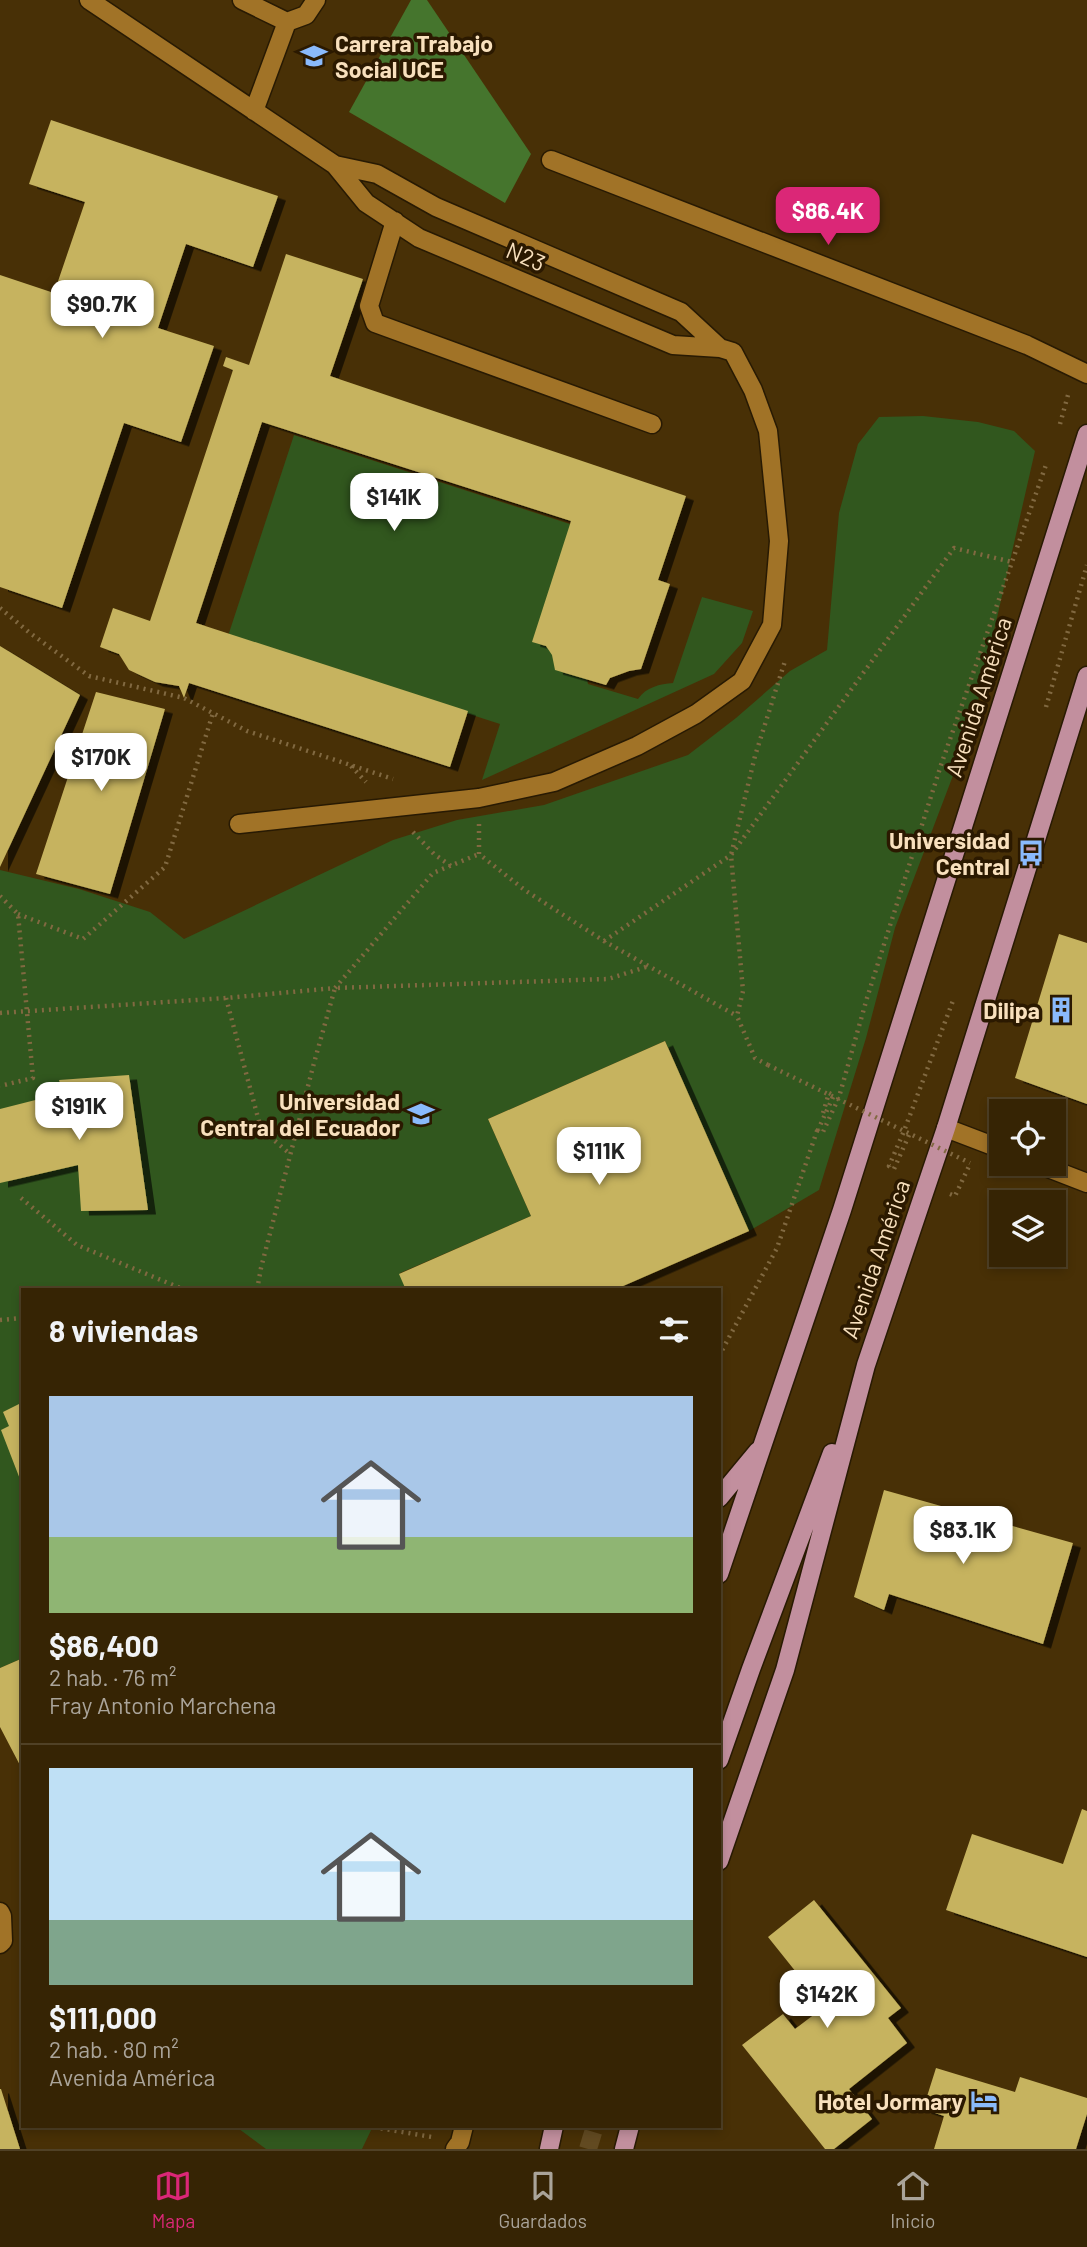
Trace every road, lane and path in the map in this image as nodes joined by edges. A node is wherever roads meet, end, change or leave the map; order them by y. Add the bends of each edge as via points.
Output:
1 (89, 0) edge
2 (242, 0) edge
3 (316, 0) edge
4 (287, 22) junction
5 (254, 111) junction
6 (551, 160) dead end
7 (335, 165) junction
8 (395, 221) junction
9 (720, 348) junction
10 (1087, 374) edge
11 (1068, 394) dead end
12 (652, 425) dead end
13 (1057, 434) dead end
14 (1087, 434) edge
15 (1048, 460) dead end
16 (1012, 562) junction
17 (1087, 565) edge
18 (0, 608) edge
19 (787, 656) dead end
20 (1087, 676) edge
21 (1046, 708) dead end
22 (212, 713) junction
23 (401, 782) dead end
24 (479, 798) junction
25 (239, 824) dead end
26 (479, 854) junction
27 (731, 855) junction
28 (0, 896) edge
29 (18, 914) junction
30 (604, 941) junction
31 (649, 966) junction
32 (335, 988) junction
33 (226, 998) junction
34 (954, 998) dead end
35 (27, 1011) junction
36 (0, 1013) edge
37 (737, 1016) junction
38 (0, 1086) edge
39 (836, 1097) junction
40 (946, 1128) junction
41 (909, 1135) junction
42 (989, 1144) edge
43 (290, 1154) junction
44 (970, 1163) dead end
45 (1066, 1174) edge
46 (1087, 1182) edge
47 (21, 1199) dead end
48 (179, 1288) edge
49 (257, 1288) edge
50 (21, 1318) edge
51 (0, 1320) edge
52 (721, 1352) edge
53 (866, 1365) junction
54 (763, 1446) junction
55 (721, 1494) edge
56 (721, 1568) edge
57 (721, 1754) edge
58 (721, 1855) edge
59 (0, 1912) edge
60 (0, 1944) edge
61 (379, 2128) edge
62 (554, 2128) edge
63 (629, 2128) edge
64 (460, 2141) edge
65 (549, 2149) edge
66 (624, 2149) edge

1 - 5 street, N23
2 - 4 street
3 - 4 street via 306,15
4 - 5 street
5 - 7 street, N23
6 - 10 street via 1027,345
7 - 8 street, N23 via 366,203
7 - 9 street, N23 via 377,174 436,207 681,312
8 - 9 street, N23 via 419,238 673,345
8 - 12 street via 369,306 375,323
9 - 24 street, N23 via 733,352 768,431 779,541 772,625 742,681 695,714 637,746 554,782
11 - 13 path
14 - 54 main road, Avenida América
15 - 16 path
16 - 27 path via 954,548
16 - 39 path via 937,778
17 - 21 path
18 - 22 path via 89,676 184,698
19 - 27 path via 755,756
20 - 40 main road, Avenida América
22 - 23 path via 247,731
22 - 29 path via 165,867 83,939
24 - 25 street, N23
24 - 26 path
26 - 30 path via 526,891
26 - 32 path via 433,873
27 - 30 path
27 - 37 path via 743,991
28 - 29 path
29 - 35 path
30 - 31 path
31 - 32 path via 608,979
31 - 37 path
32 - 33 path
32 - 43 path
33 - 35 path
33 - 43 path via 261,1129
34 - 41 path via 889,1166 894,1168
35 - 36 path
35 - 38 path via 33,1078
37 - 39 path, bridge via 755,1058
39 - 39 path via 823,1132 818,1130
39 - 41 path, bridge
39 - 52 path via 829,1093 776,1248
40 - 42 street
40 - 53 main road, Avenida América
41 - 44 path, bridge
43 - 49 path
45 - 46 street
47 - 48 path via 76,1245
50 - 51 path
53 - 57 main road
53 - 58 main road, Avenida América via 785,1670
54 - 55 main road
54 - 56 main road, Avenida América
59 - 60 street
61 - 64 path
62 - 65 main road
63 - 66 main road

